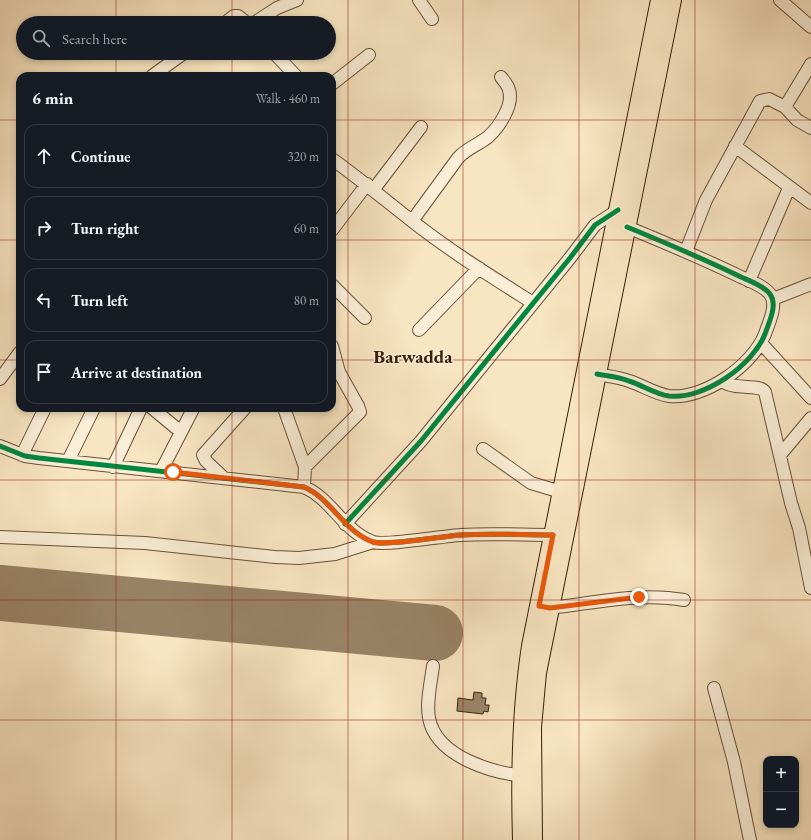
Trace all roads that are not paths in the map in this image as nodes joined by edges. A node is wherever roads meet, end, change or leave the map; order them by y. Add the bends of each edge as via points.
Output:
1 (297, 0) edge
2 (419, 0) edge
3 (659, 0) edge
4 (673, 0) edge
5 (780, 0) edge
6 (264, 16) edge
7 (432, 19) dead end
8 (811, 27) edge
9 (369, 55) dead end
10 (174, 60) edge
11 (285, 60) edge
12 (811, 64) edge
13 (158, 72) edge
14 (293, 72) edge
15 (501, 77) dead end
16 (336, 81) edge
17 (785, 107) junction
18 (421, 128) dead end
19 (811, 128) edge
20 (735, 146) junction
21 (336, 163) edge
22 (370, 187) junction
23 (789, 188) junction
24 (811, 203) edge
25 (618, 210) junction
26 (412, 221) junction
27 (336, 225) edge
28 (628, 227) junction
29 (686, 251) junction
30 (479, 268) junction
31 (749, 281) junction
32 (811, 284) edge
33 (336, 289) edge
34 (773, 299) junction
35 (533, 303) junction
36 (365, 318) dead end
37 (419, 330) dead end
38 (761, 343) junction
39 (16, 357) edge
40 (336, 361) edge
41 (597, 374) junction
42 (0, 379) edge
43 (722, 381) junction
44 (811, 398) edge
45 (43, 412) edge
46 (92, 412) edge
47 (139, 412) edge
48 (157, 412) edge
49 (191, 412) edge
50 (241, 412) edge
51 (285, 412) edge
52 (811, 418) edge
53 (181, 432) junction
54 (0, 446) edge
55 (483, 449) dead end
56 (22, 455) junction
57 (780, 455) junction
58 (68, 461) junction
59 (113, 467) junction
60 (305, 467) junction
61 (161, 471) junction
62 (224, 478) junction
63 (304, 487) junction
64 (561, 492) junction
65 (345, 524) junction
66 (553, 535) junction
67 (0, 537) edge
68 (373, 542) junction
69 (810, 575) edge
70 (684, 600) dead end
71 (545, 607) junction
72 (432, 666) dead end
73 (714, 688) dead end
74 (526, 776) junction
75 (521, 840) edge
76 (534, 840) edge
77 (750, 840) edge

1 - 6 street
2 - 7 street
3 - 25 main road
4 - 28 main road
5 - 8 street
9 - 16 street
10 - 13 street
11 - 14 street
12 - 17 street
15 - 26 street via 510,91 510,98 497,126 488,136 465,150
17 - 19 street via 797,120
17 - 20 street via 769,99 760,101
18 - 22 street
20 - 23 street
20 - 29 street via 706,200
21 - 22 street
22 - 26 street
22 - 27 street
23 - 24 street
23 - 31 street
25 - 35 street via 595,225
25 - 64 main road
26 - 30 street
28 - 29 street
28 - 41 main road
29 - 31 street
30 - 35 street
30 - 37 street
31 - 34 street via 769,292
32 - 34 street
33 - 36 street
34 - 38 street via 773,309
35 - 65 street via 421,441
38 - 43 street via 753,354
38 - 44 street
39 - 42 street
40 - 60 street via 339,372 360,412
41 - 43 street via 629,381 668,396 696,393
41 - 71 main road
43 - 57 street via 732,387 763,389
45 - 56 street
46 - 58 street
47 - 59 street
48 - 53 street
49 - 53 street
50 - 62 street via 203,455
51 - 60 street
52 - 57 street
53 - 61 street
54 - 56 street
55 - 64 street via 531,483
56 - 58 street
57 - 69 street
58 - 59 street
59 - 61 street
60 - 63 street
61 - 62 street
62 - 63 street
63 - 65 street via 324,500
64 - 66 main road
65 - 68 street
66 - 68 street via 462,535
66 - 71 main road
67 - 68 street via 145,543 299,558 335,554
70 - 71 street via 664,596 639,597
71 - 74 main road via 524,683
72 - 74 street via 429,715 432,728 440,741 462,758 497,771
73 - 77 street via 734,762
74 - 75 main road
74 - 76 main road

